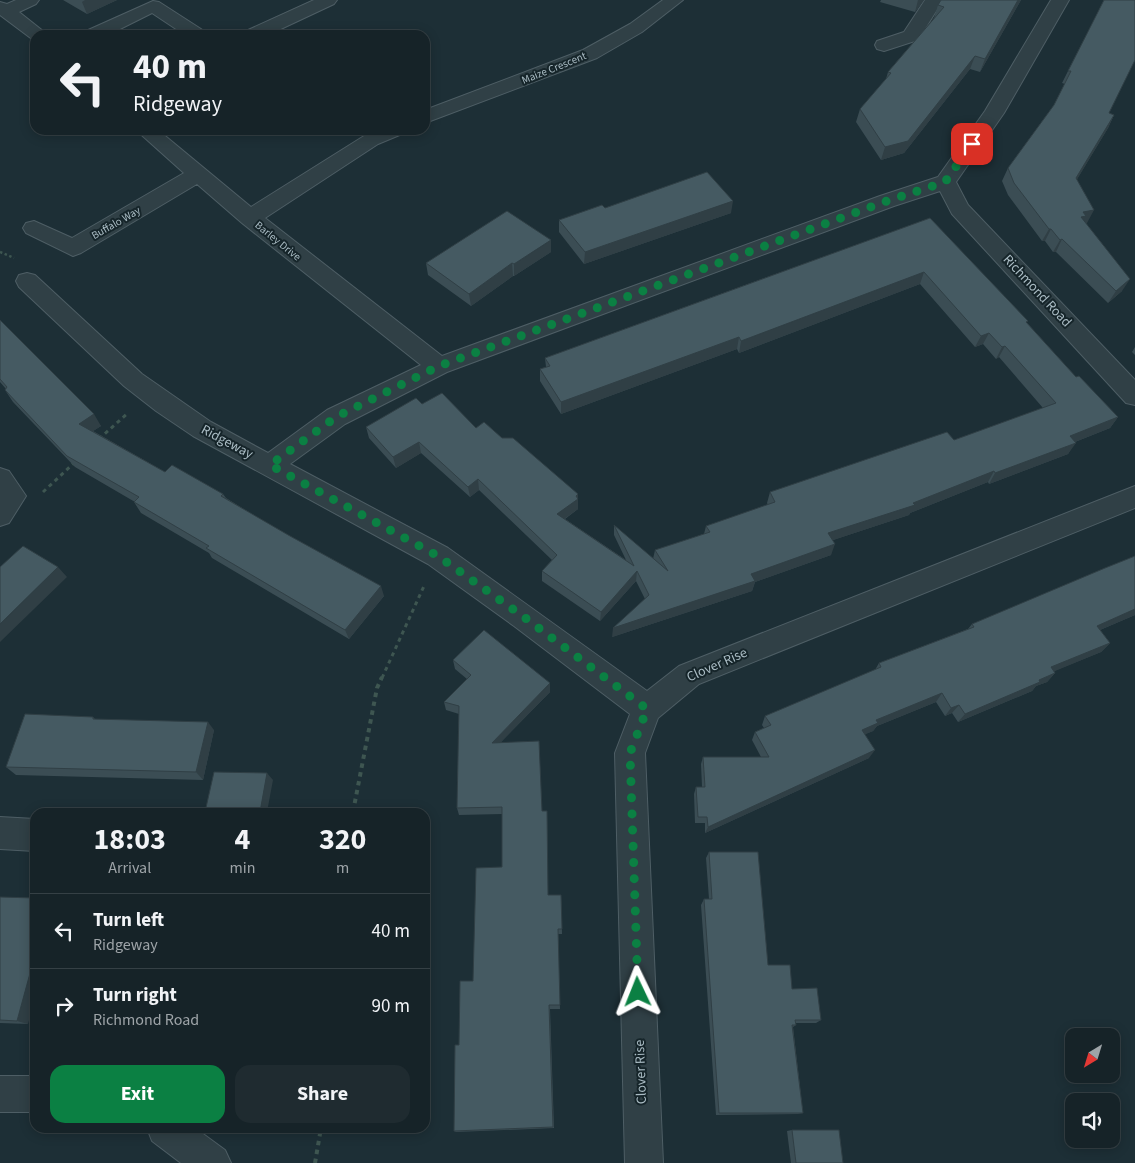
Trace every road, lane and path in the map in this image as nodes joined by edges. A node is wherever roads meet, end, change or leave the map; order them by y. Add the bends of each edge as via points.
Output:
1 (30, 0) edge
2 (328, 0) edge
3 (674, 0) edge
4 (934, 0) edge
5 (1053, 2) edge
6 (3, 9) edge
7 (32, 30) edge
8 (103, 30) edge
9 (189, 30) edge
10 (264, 30) edge
11 (884, 45) dead end
12 (430, 116) edge
13 (152, 135) edge
14 (383, 135) edge
15 (198, 175) junction
16 (945, 182) junction
17 (250, 218) junction
18 (34, 228) dead end
19 (27, 281) dead end
20 (439, 366) junction
21 (150, 392) junction
22 (1135, 396) edge
23 (99, 440) edge
24 (77, 460) edge
25 (270, 465) junction
26 (0, 478) edge
27 (1135, 497) edge
28 (2, 513) edge
29 (438, 556) junction
30 (647, 709) junction
31 (354, 808) edge
32 (0, 833) edge
33 (30, 835) edge
34 (0, 1094) edge
35 (30, 1094) edge
36 (172, 1133) edge
37 (320, 1133) edge
38 (212, 1163) edge
39 (315, 1163) edge
40 (644, 1163) edge

1 - 6 street
2 - 10 street
3 - 12 street, Maize Crescent via 636,28 590,54
4 - 11 street via 911,36
5 - 16 street via 994,113
6 - 7 street
8 - 9 street via 153,6
13 - 15 street, Barley Drive
14 - 17 street
15 - 17 street, Barley Drive
15 - 18 street, Buffalo Way via 73,248
16 - 20 street
16 - 22 street, Richmond Road via 960,209
17 - 20 street, Barley Drive
19 - 21 street, Ridgeway
20 - 25 street via 336,417
21 - 23 path
21 - 25 street, Ridgeway via 202,429
24 - 28 path via 33,501
25 - 29 street, Ridgeway
26 - 28 street via 13,496
27 - 30 street, Clover Rise via 689,675
29 - 30 street, Ridgeway
29 - 31 path via 377,688
30 - 40 street, Clover Rise via 630,753
32 - 33 street
34 - 35 street
36 - 38 street
37 - 39 path

